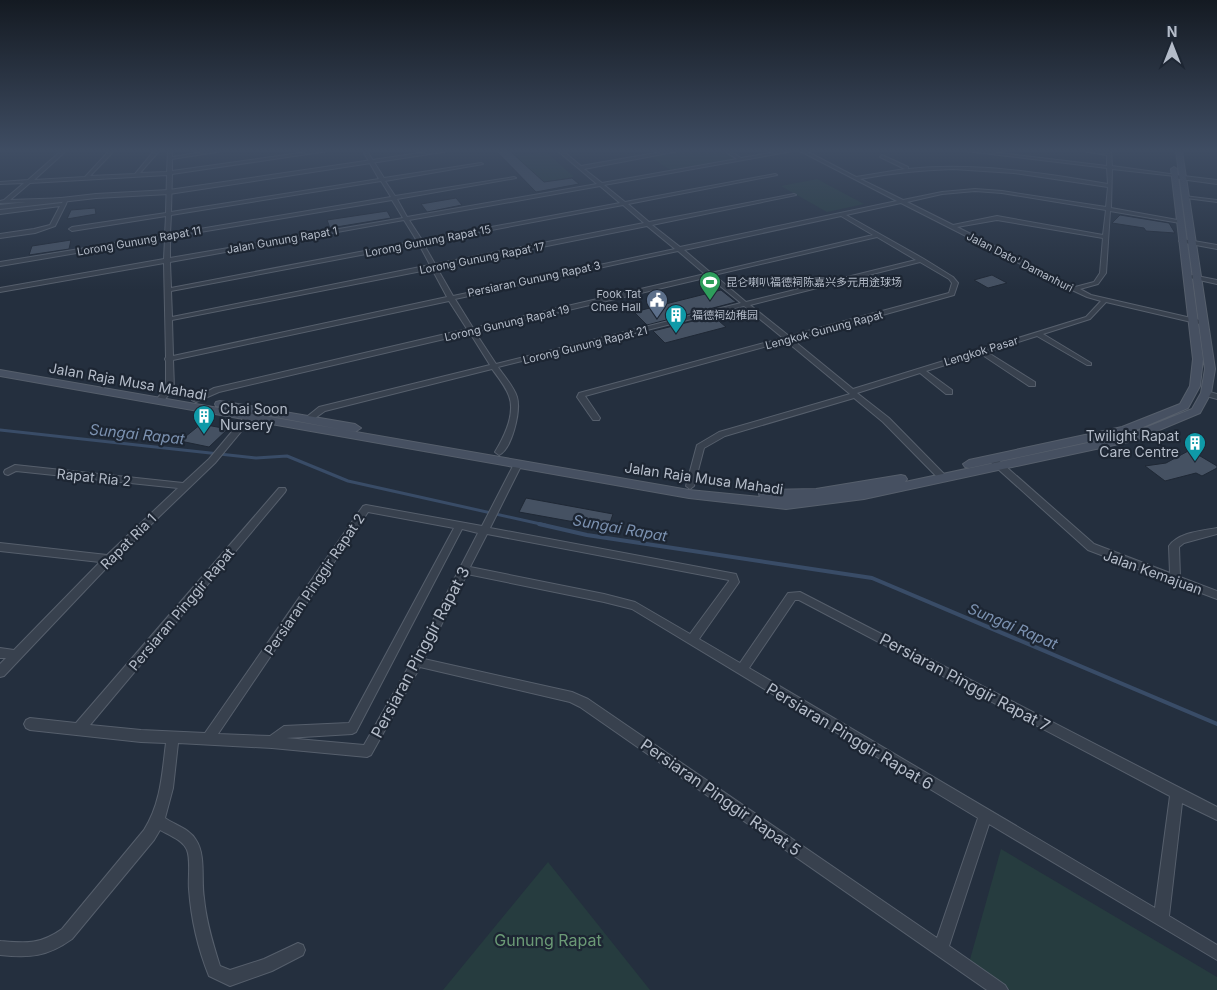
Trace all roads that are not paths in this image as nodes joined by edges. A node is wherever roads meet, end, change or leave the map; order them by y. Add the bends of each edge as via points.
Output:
1 (11, 197) edge
2 (115, 197) edge
3 (169, 197) edge
4 (275, 197) edge
5 (398, 197) edge
6 (530, 197) edge
7 (615, 197) edge
8 (659, 197) edge
9 (783, 197) edge
10 (893, 197) edge
11 (920, 197) edge
12 (1032, 197) edge
13 (1109, 197) edge
14 (1179, 197) edge
15 (1186, 197) edge
16 (1187, 197) edge
17 (393, 198) junction
18 (900, 201) junction
19 (65, 202) junction
20 (1217, 202) edge
21 (624, 204) junction
22 (2, 206) edge
23 (1107, 210) junction
24 (169, 214) junction
25 (841, 214) junction
26 (405, 219) junction
27 (1180, 221) junction
28 (649, 225) junction
29 (951, 227) junction
30 (72, 229) dead end
31 (0, 236) edge
32 (167, 236) junction
33 (879, 236) junction
34 (1105, 237) junction
35 (1182, 241) junction
36 (420, 242) junction
37 (1192, 242) junction
38 (1217, 247) edge
39 (678, 248) junction
40 (922, 260) junction
41 (167, 261) junction
42 (0, 264) edge
43 (434, 267) junction
44 (710, 276) junction
45 (1187, 276) junction
46 (1198, 278) junction
47 (1217, 282) edge
48 (1074, 289) junction
49 (0, 290) edge
50 (169, 290) junction
51 (450, 297) junction
52 (1104, 301) junction
53 (747, 305) junction
54 (168, 319) junction
55 (1192, 320) junction
56 (1205, 323) junction
57 (471, 331) junction
58 (1038, 334) junction
59 (787, 341) junction
60 (981, 350) junction
61 (168, 359) junction
62 (1089, 364) dead end
63 (0, 366) edge
64 (494, 368) junction
65 (920, 370) junction
66 (0, 374) edge
67 (1032, 384) dead end
68 (950, 392) dead end
69 (1206, 393) junction
70 (854, 394) junction
71 (1217, 397) edge
72 (162, 398) junction
73 (196, 400) junction
74 (251, 414) junction
75 (596, 418) dead end
76 (308, 419) junction
77 (225, 446) joint
78 (500, 452) junction
79 (212, 461) joint
80 (550, 461) junction
81 (997, 463) junction
82 (518, 464) junction
83 (8, 472) dead end
84 (941, 475) junction
85 (182, 486) junction
86 (690, 486) junction
87 (282, 490) dead end
88 (460, 525) junction
89 (483, 530) junction
90 (1217, 531) edge
91 (0, 547) edge
92 (109, 559) junction
93 (464, 570) junction
94 (1175, 580) junction
95 (1217, 595) edge
96 (692, 640) junction
97 (0, 652) edge
98 (16, 655) junction
99 (417, 662) junction
100 (741, 670) junction
101 (0, 672) edge
102 (30, 724) dead end
103 (80, 729) junction
104 (173, 737) junction
105 (208, 739) junction
106 (272, 742) junction
107 (1177, 793) junction
108 (1217, 814) edge
109 (985, 816) junction
110 (158, 822) junction
111 (1161, 920) junction
112 (0, 948) edge
113 (941, 949) junction
114 (298, 950) dead end
115 (1217, 953) edge
116 (1000, 990) edge

1 - 22 street
2 - 19 street
3 - 24 street
4 - 24 street
5 - 17 street, Lorong Gunung Rapat 11
6 - 26 street, Jalan Gunung Rapat 1
7 - 21 street
8 - 21 street, Lorong Gunung Rapat 15
9 - 28 street, Lorong Gunung Rapat 17
10 - 18 street, Jalan Dato' Damanhuri
11 - 18 street, Persiaran Gunung Rapat 3
12 - 23 street, Persiaran Gunung Rapat 3
13 - 23 street
14 - 27 main road, Jalan Raja Musa Mahadi
15 - 37 main road, Jalan Raja Musa Mahadi
16 - 20 street
17 - 26 street
17 - 32 street, Lorong Gunung Rapat 11
18 - 25 street, Persiaran Gunung Rapat 3
18 - 29 street, Jalan Dato' Damanhuri
19 - 22 street
19 - 31 street via 52,226 35,232
21 - 28 street
21 - 36 street, Lorong Gunung Rapat 15
23 - 27 street, Persiaran Gunung Rapat 3
23 - 34 street
24 - 30 street
24 - 32 street
25 - 33 street, Lengkok Gunung Rapat
25 - 39 street, Persiaran Gunung Rapat 3
26 - 36 street
26 - 41 street, Jalan Gunung Rapat 1
27 - 35 main road, Jalan Raja Musa Mahadi
28 - 39 street
28 - 43 street, Lorong Gunung Rapat 17
29 - 34 street via 996,218
29 - 48 street, Jalan Dato' Damanhuri
32 - 41 street
32 - 42 street, Lorong Gunung Rapat 11
33 - 40 street, Lengkok Gunung Rapat
33 - 44 street, Lorong Gunung Rapat 19
34 - 48 street via 1101,279
35 - 37 street
35 - 45 main road, Jalan Raja Musa Mahadi
36 - 43 street
36 - 50 street, Lorong Gunung Rapat 15
37 - 38 street
37 - 46 main road, Jalan Raja Musa Mahadi
39 - 44 street
39 - 51 street, Persiaran Gunung Rapat 3
40 - 53 street, Lorong Gunung Rapat 21
40 - 59 street, Lengkok Gunung Rapat via 951,278 955,283 952,294
41 - 49 street, Jalan Gunung Rapat 1
41 - 50 street
43 - 51 street
43 - 54 street, Lorong Gunung Rapat 17
44 - 53 street
44 - 57 street, Lorong Gunung Rapat 19
45 - 46 street
45 - 55 main road, Jalan Raja Musa Mahadi
46 - 47 street
46 - 56 main road, Jalan Raja Musa Mahadi
48 - 52 street, Jalan Dato' Damanhuri
50 - 54 street
51 - 57 street
51 - 61 street, Persiaran Gunung Rapat 3
52 - 55 street, Jalan Dato' Damanhuri
52 - 58 street, Lengkok Pasar via 1088,318
53 - 59 street
53 - 64 street, Lorong Gunung Rapat 21
54 - 61 street
55 - 56 street, Jalan Dato' Damanhuri
55 - 81 main road, Jalan Raja Musa Mahadi via 1198,359 1195,386 1184,406 1125,430
56 - 69 main road, Jalan Raja Musa Mahadi via 1210,369
57 - 64 street
57 - 73 street, Lorong Gunung Rapat 19 via 217,390
58 - 60 street, Lengkok Pasar
58 - 62 street
59 - 70 street
59 - 75 street, Lengkok Gunung Rapat via 582,395
60 - 65 street, Lengkok Pasar
60 - 67 street
61 - 72 street via 170,388
63 - 72 main road, Jalan Raja Musa Mahadi
64 - 76 street, Lorong Gunung Rapat 21 via 322,409
64 - 78 street via 516,406 514,420
65 - 68 street
65 - 70 street, Lengkok Pasar
66 - 72 main road, Jalan Raja Musa Mahadi
69 - 71 street
69 - 81 main road, Jalan Raja Musa Mahadi via 1196,412 1133,437
70 - 84 street via 886,420
70 - 86 street, Lengkok Pasar via 707,440 700,446
72 - 73 main road, Jalan Raja Musa Mahadi
72 - 74 main road, Jalan Raja Musa Mahadi
73 - 74 main road, Jalan Raja Musa Mahadi
74 - 76 main road, Jalan Raja Musa Mahadi
74 - 77 street, Rapat Ria 1
74 - 82 main road, Jalan Raja Musa Mahadi
76 - 78 main road, Jalan Raja Musa Mahadi
77 - 79 street, Rapat Ria 1
78 - 80 main road, Jalan Raja Musa Mahadi
78 - 82 main road via 516,458
79 - 85 street, Rapat Ria 1
80 - 82 main road via 530,460
80 - 86 main road, Jalan Raja Musa Mahadi
81 - 84 main road, Jalan Raja Musa Mahadi
81 - 94 street, Jalan Kemajuan via 1091,548
82 - 84 main road, Jalan Raja Musa Mahadi via 689,494 786,504 864,496
82 - 89 street, Persiaran Pinggir Rapat 3
83 - 85 street, Rapat Ria 2 via 15,468
84 - 86 main road, Jalan Raja Musa Mahadi via 781,495
85 - 92 street, Rapat Ria 1
87 - 103 street, Persiaran Pinggir Rapat
88 - 89 street, Persiaran Pinggir Rapat 2
88 - 105 street, Persiaran Pinggir Rapat 2 via 366,508
88 - 106 street via 352,728 284,732
89 - 93 street, Persiaran Pinggir Rapat 3
89 - 96 street, Persiaran Pinggir Rapat 2 via 732,577 734,582
90 - 94 street via 1181,540 1174,546
91 - 92 street
92 - 98 street, Rapat Ria 1
93 - 96 street, Persiaran Pinggir Rapat 6 via 635,606
93 - 99 street, Persiaran Pinggir Rapat 3
94 - 95 street, Jalan Kemajuan
96 - 100 street, Persiaran Pinggir Rapat 6
97 - 98 street
98 - 101 street, Rapat Ria 1
99 - 106 street, Persiaran Pinggir Rapat 3 via 367,751
99 - 113 street, Persiaran Pinggir Rapat 5 via 572,697 584,703
100 - 107 street, Persiaran Pinggir Rapat 7 via 792,596 800,596
100 - 109 street, Persiaran Pinggir Rapat 6
102 - 103 street
103 - 104 street, Persiaran Pinggir Rapat 3
104 - 105 street, Persiaran Pinggir Rapat 3
104 - 110 street via 163,810
105 - 106 street, Persiaran Pinggir Rapat 3
107 - 108 street, Persiaran Pinggir Rapat 7
107 - 111 street
109 - 111 street, Persiaran Pinggir Rapat 6
109 - 113 street
110 - 112 street via 55,944 43,949
110 - 114 street via 188,840 194,851 199,919 214,971 230,978 267,966
111 - 115 street, Persiaran Pinggir Rapat 6
113 - 116 street, Persiaran Pinggir Rapat 5

